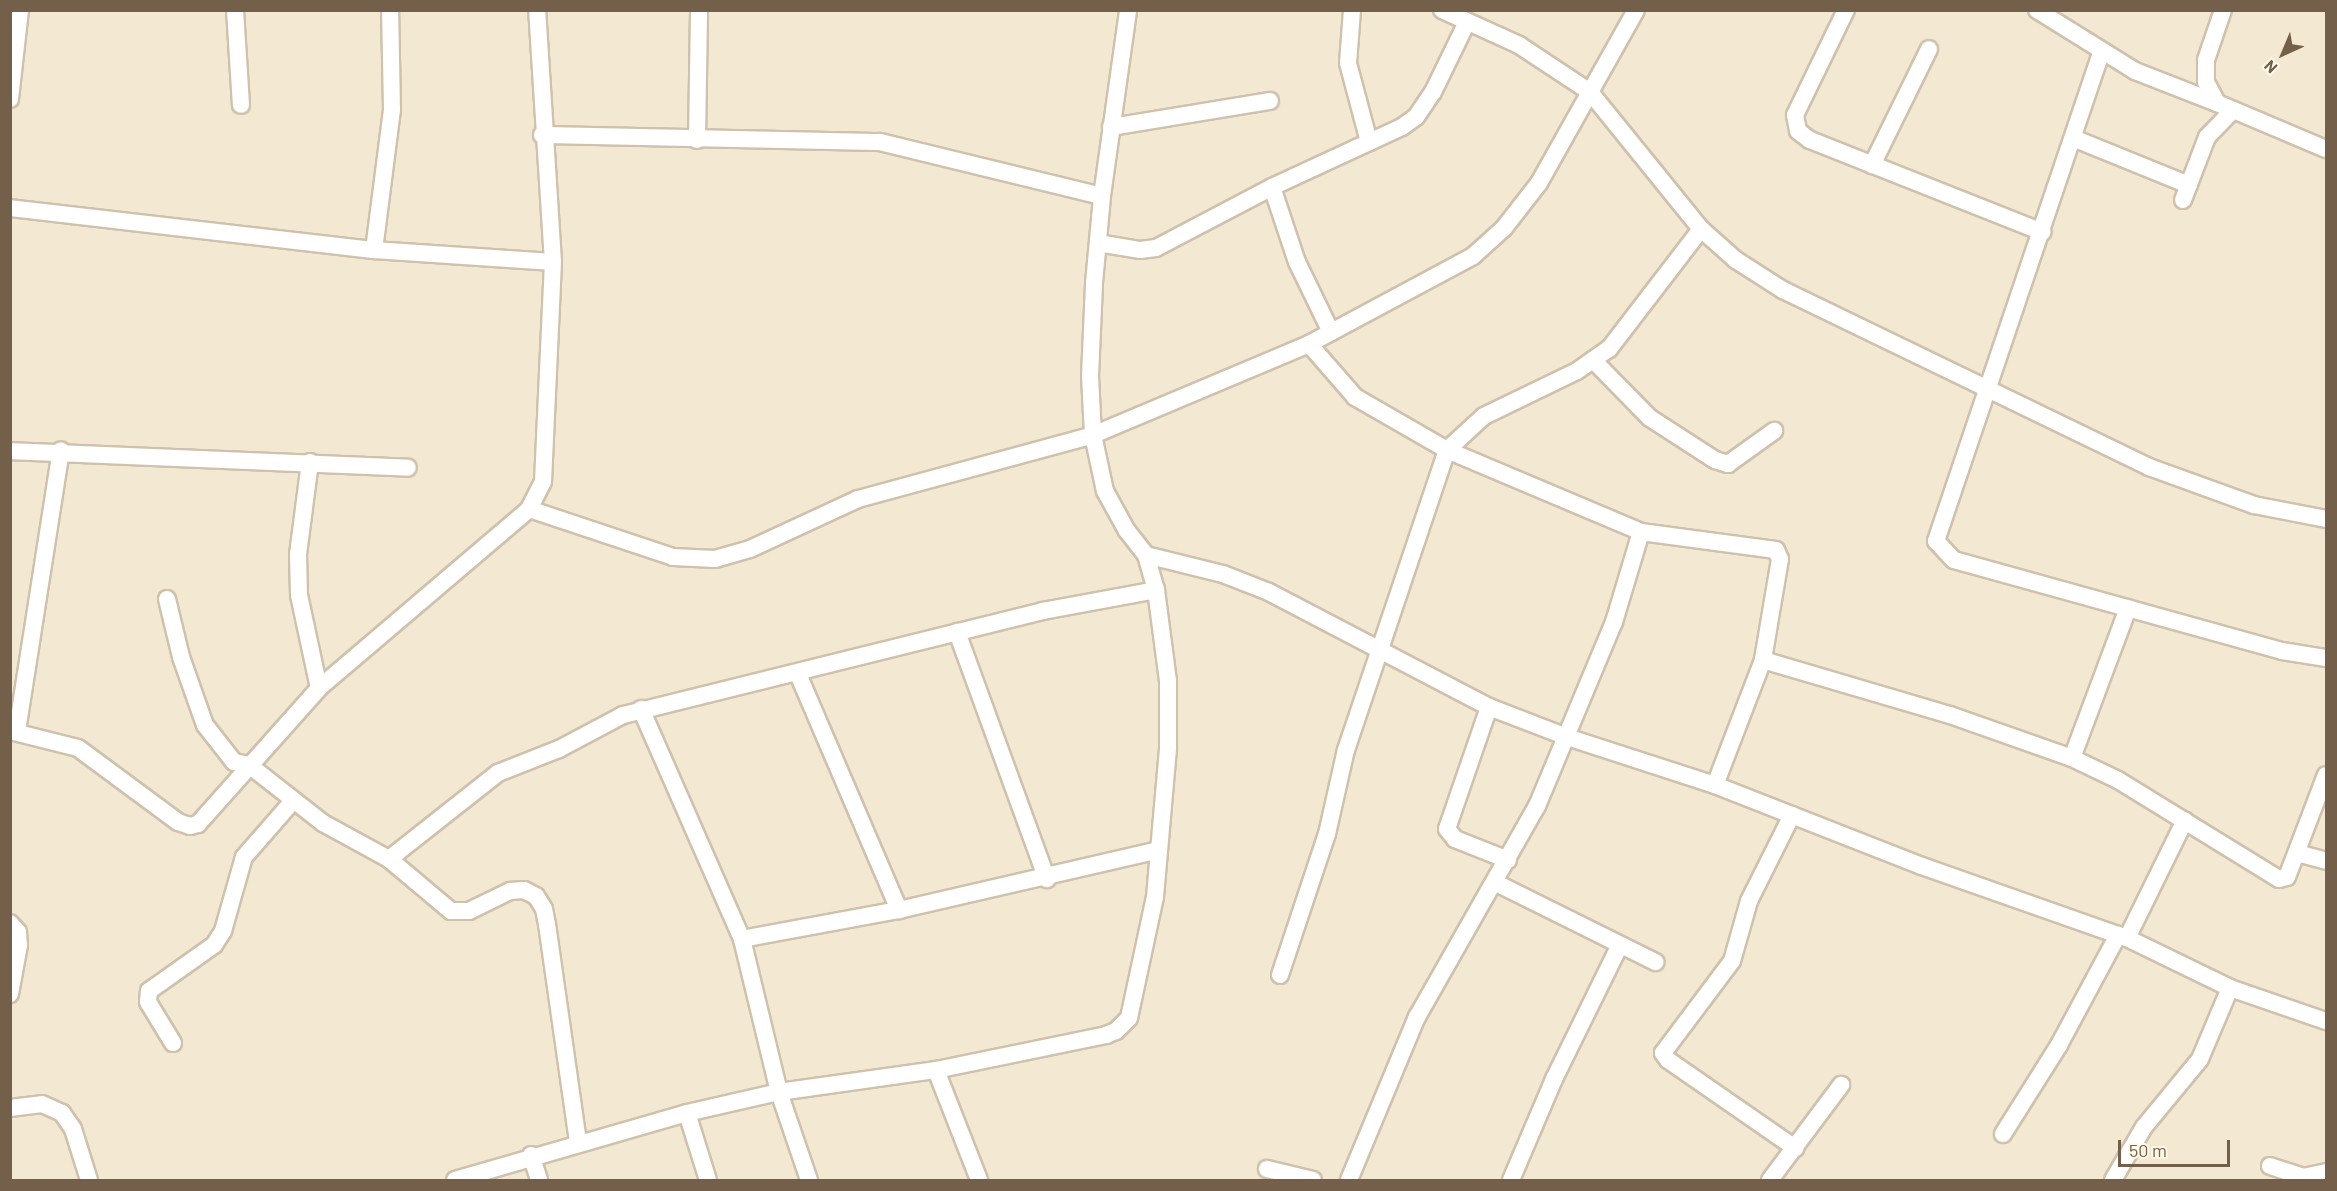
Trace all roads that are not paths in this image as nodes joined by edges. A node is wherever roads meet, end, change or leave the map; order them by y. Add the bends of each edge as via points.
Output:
1 (20, 10) edge
2 (235, 10) edge
3 (390, 10) edge
4 (537, 10) edge
5 (699, 10) edge
6 (1128, 10) edge
7 (1352, 10) edge
8 (1442, 10) edge
9 (1636, 10) edge
10 (1846, 10) edge
11 (2037, 10) edge
12 (2223, 10) edge
13 (1467, 22) junction
14 (1929, 49) dead end
15 (2101, 53) junction
16 (1590, 92) junction
17 (10, 99) edge
18 (1270, 100) dead end
19 (241, 105) dead end
20 (2224, 108) junction
21 (1111, 127) junction
22 (542, 135) junction
23 (2073, 138) junction
24 (697, 140) junction
25 (1369, 142) junction
26 (2326, 148) edge
27 (1872, 165) junction
28 (1272, 187) junction
29 (1102, 196) junction
30 (10, 208) edge
31 (1701, 229) junction
32 (2042, 232) junction
33 (1098, 243) junction
34 (374, 250) junction
35 (553, 262) junction
36 (1330, 332) junction
37 (1309, 344) junction
38 (1593, 360) junction
39 (1989, 388) junction
40 (1774, 431) dead end
41 (1093, 435) junction
42 (61, 450) junction
43 (1447, 450) junction
44 (10, 451) edge
45 (310, 462) junction
46 (408, 468) dead end
47 (529, 509) junction
48 (2326, 519) edge
49 (1641, 532) junction
50 (1146, 555) junction
51 (1156, 590) junction
52 (167, 599) dead end
53 (2128, 608) junction
54 (957, 632) junction
55 (1381, 651) junction
56 (2326, 658) edge
57 (1763, 660) junction
58 (798, 674) junction
59 (319, 688) junction
60 (1489, 707) junction
61 (641, 709) junction
62 (14, 731) edge
63 (1567, 737) junction
64 (2072, 758) junction
65 (249, 765) junction
66 (2326, 775) edge
67 (1715, 785) junction
68 (292, 802) junction
69 (1792, 815) junction
70 (2185, 820) junction
71 (1158, 850) junction
72 (2297, 853) junction
73 (389, 859) junction
74 (1508, 860) junction
75 (2326, 861) edge
76 (1047, 879) junction
77 (1496, 883) junction
78 (899, 910) junction
79 (10, 923) edge
80 (2123, 937) junction
81 (742, 939) junction
82 (1620, 945) junction
83 (1655, 962) dead end
84 (1280, 975) dead end
85 (2230, 988) junction
86 (10, 994) edge
87 (2326, 1021) edge
88 (173, 1043) dead end
89 (936, 1070) junction
90 (1841, 1085) dead end
91 (780, 1092) junction
92 (10, 1108) edge
93 (687, 1113) junction
94 (2003, 1134) dead end
95 (578, 1142) junction
96 (1795, 1148) junction
97 (531, 1155) junction
98 (2270, 1166) dead end
99 (1267, 1169) dead end
100 (2326, 1172) edge
101 (88, 1180) edge
102 (455, 1180) edge
103 (539, 1180) edge
104 (708, 1180) edge
105 (809, 1180) edge
106 (979, 1180) edge
107 (1313, 1180) edge
108 (1349, 1180) edge
109 (1511, 1180) edge
110 (1770, 1180) edge
111 (2113, 1180) edge

1 - 17 street
2 - 19 street
3 - 34 street via 392,110
4 - 22 street
5 - 24 street
6 - 21 street
7 - 25 street via 1347,63
8 - 13 street
9 - 16 street
10 - 27 street via 1795,115 1795,123 1798,131 1810,140
11 - 15 street
12 - 20 street via 2206,60 2206,82
13 - 16 street via 1519,45
13 - 25 street via 1416,117
14 - 27 street
15 - 20 street
15 - 23 street
16 - 31 street
16 - 36 street via 1539,183 1504,228 1473,256
18 - 21 street
20 - 23 street via 2207,137 2186,193
20 - 26 street
21 - 29 street
22 - 24 street
22 - 35 street
23 - 32 street
24 - 29 street via 880,142
25 - 28 street
27 - 32 street
28 - 33 street via 1156,248 1140,250
28 - 36 street via 1298,262
29 - 33 street
30 - 34 street
31 - 38 street via 1676,257 1623,334
31 - 39 street via 1736,260 1783,290
32 - 39 street
33 - 41 street via 1090,376
34 - 35 street
35 - 47 street via 543,482
36 - 37 street
37 - 41 street
37 - 43 street via 1355,397
38 - 40 street via 1650,418 1715,460 1728,464
38 - 43 street via 1484,416
39 - 48 street via 2160,471 2254,505
39 - 53 street via 1938,526 1936,541 1942,551 1954,560
41 - 47 street via 858,499 750,549 715,559 673,557
41 - 50 street via 1105,490
42 - 44 street
42 - 45 street
42 - 62 street
43 - 49 street
43 - 55 street
45 - 46 street
45 - 59 street via 298,554 299,595
47 - 59 street
49 - 57 street via 1776,550 1780,559
49 - 63 street via 1614,622
50 - 51 street
50 - 55 street via 1223,574 1269,592
51 - 54 street
51 - 71 street via 1168,681 1168,747
52 - 65 street via 181,657 205,725 234,762
53 - 56 street via 2282,651
53 - 64 street
54 - 58 street
54 - 76 street
55 - 60 street
55 - 84 street via 1346,750 1327,834
57 - 64 street via 1950,715
57 - 67 street
58 - 61 street
58 - 78 street
59 - 65 street
60 - 63 street
60 - 74 street via 1447,829 1455,840
61 - 73 street via 498,773
61 - 81 street
62 - 65 street via 78,748 178,822 190,826 204,819
63 - 67 street
63 - 74 street
64 - 70 street
65 - 68 street
66 - 72 street
67 - 69 street
68 - 73 street
68 - 88 street via 244,857 229,913 214,945 149,991 148,1002
69 - 80 street
69 - 96 street via 1749,901 1732,961 1663,1053
70 - 72 street via 2265,874 2279,879 2288,877
70 - 80 street
71 - 76 street
71 - 89 street via 1155,897 1132,1007 1123,1025 1106,1035
72 - 75 street
73 - 95 street via 451,911 469,911 510,891 524,890 536,896 547,924
74 - 77 street
76 - 78 street
77 - 82 street
77 - 108 street via 1413,1026
78 - 81 street
79 - 86 street via 18,932 19,945
80 - 85 street
80 - 94 street
81 - 91 street
82 - 83 street
82 - 109 street via 1554,1079
85 - 87 street
85 - 111 street via 2200,1059 2144,1127
89 - 91 street
89 - 106 street
90 - 96 street
91 - 93 street
91 - 105 street
92 - 101 street via 42,1104 62,1113 73,1129
93 - 95 street
93 - 104 street
95 - 97 street
96 - 110 street
97 - 102 street
97 - 103 street
98 - 100 street via 2303,1177
99 - 107 street

